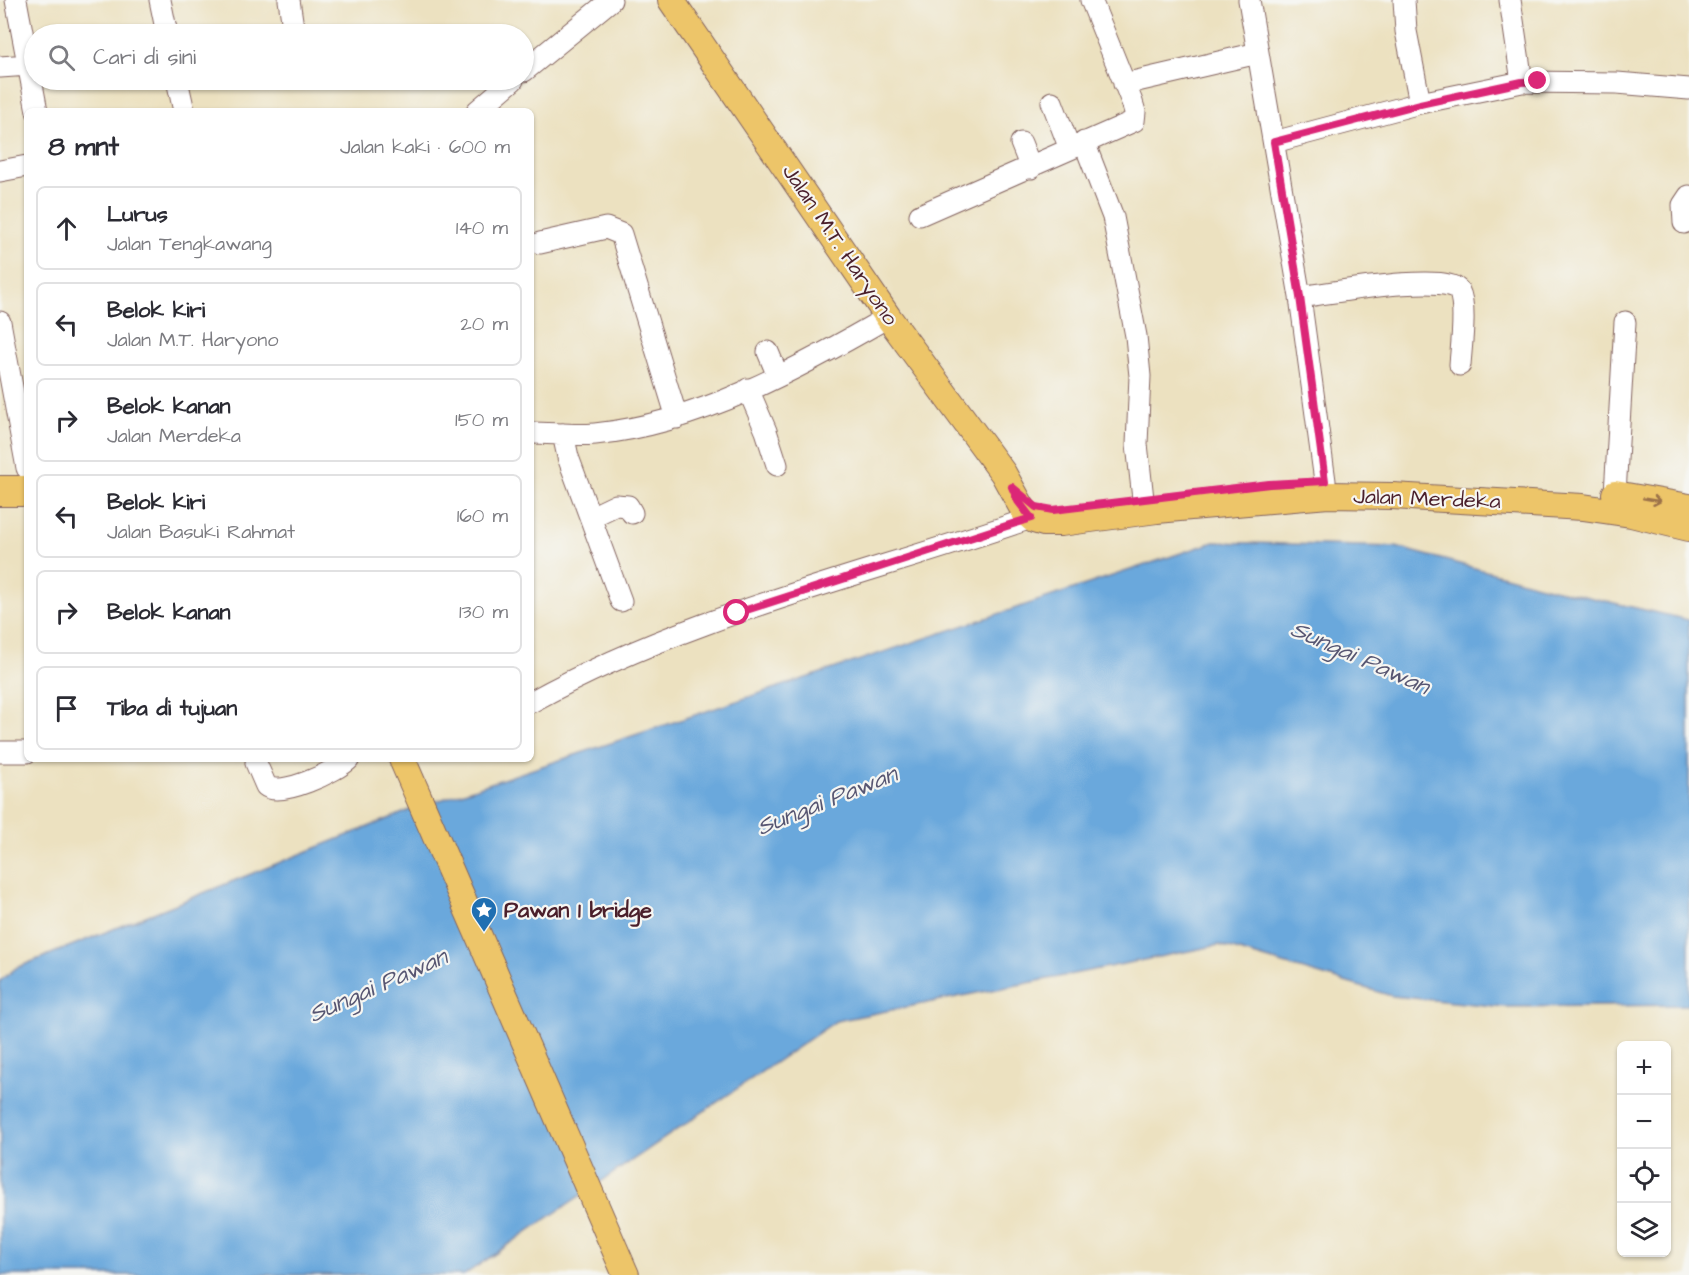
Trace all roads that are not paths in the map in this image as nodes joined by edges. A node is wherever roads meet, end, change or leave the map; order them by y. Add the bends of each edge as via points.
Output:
1 (16, 0) edge
2 (160, 0) edge
3 (290, 0) edge
4 (611, 0) edge
5 (671, 0) edge
6 (1091, 0) edge
7 (1249, 0) edge
8 (1404, 0) edge
9 (1510, 0) edge
10 (165, 24) edge
11 (293, 24) edge
12 (24, 43) edge
13 (1258, 53) junction
14 (534, 63) edge
15 (24, 64) edge
16 (0, 67) edge
17 (1522, 82) junction
18 (1124, 84) junction
19 (1689, 89) edge
20 (33, 90) edge
21 (179, 90) edge
22 (501, 90) edge
23 (1052, 102) dead end
24 (1420, 104) junction
25 (36, 108) edge
26 (183, 108) edge
27 (480, 108) edge
28 (1274, 142) junction
29 (1021, 143) dead end
30 (1077, 146) junction
31 (24, 166) edge
32 (1030, 168) junction
33 (0, 171) edge
34 (1689, 196) edge
35 (920, 215) dead end
36 (1684, 223) dead end
37 (540, 243) dead end
38 (1300, 297) junction
39 (888, 317) junction
40 (0, 322) edge
41 (1625, 322) dead end
42 (3, 352) edge
43 (768, 352) dead end
44 (1460, 365) dead end
45 (778, 376) junction
46 (748, 389) junction
47 (677, 418) junction
48 (534, 433) edge
49 (563, 434) junction
50 (24, 454) edge
51 (777, 465) dead end
52 (1325, 481) junction
53 (0, 491) edge
54 (24, 491) edge
55 (1487, 494) junction
56 (1615, 494) junction
57 (1143, 499) junction
58 (1024, 505) junction
59 (0, 507) edge
60 (24, 507) edge
61 (1689, 507) edge
62 (632, 513) dead end
63 (591, 517) junction
64 (1689, 528) edge
65 (621, 601) dead end
66 (534, 700) edge
67 (0, 752) edge
68 (24, 752) edge
69 (344, 762) edge
70 (403, 762) edge
71 (256, 763) dead end
72 (624, 1270) edge

1 - 12 street
2 - 10 street
3 - 11 street
4 - 14 street
5 - 39 main road, Jalan M.T. Haryono
6 - 18 street
7 - 13 street
8 - 24 street
9 - 17 street
13 - 18 street
13 - 28 street
15 - 16 street
17 - 19 street
17 - 24 street
18 - 30 street via 1135,112 1134,121
20 - 25 street
21 - 26 street
22 - 27 street
23 - 30 street
24 - 28 street
28 - 38 street
29 - 32 street
30 - 32 street
30 - 57 street via 1113,218 1128,338 1140,376 1137,444
31 - 33 street
32 - 35 street
34 - 36 street via 1683,205
37 - 47 street via 606,228 621,234
38 - 44 street via 1430,281 1452,285 1461,293
38 - 52 street
39 - 45 street via 817,359
39 - 58 main road, Jalan M.T. Haryono
40 - 42 street
41 - 56 street
42 - 50 street
43 - 45 street
45 - 46 street
46 - 47 street
46 - 51 street
47 - 49 street via 618,431
48 - 49 street
49 - 63 street
52 - 55 main road, Jalan Merdeka
52 - 57 main road, Jalan Merdeka
53 - 54 highway
55 - 56 main road, Jalan Merdeka
55 - 58 main road, Jalan Merdeka via 1328,495 1061,523 1044,523
55 - 64 main road, Jalan Merdeka via 1606,509
56 -> 61 main road, Jalan Merdeka
57 - 58 main road, Jalan Merdeka via 1053,510
58 - 66 street via 737,613 572,679
59 - 60 highway
62 - 63 street via 628,506 619,505
63 - 65 street
67 - 68 street
69 - 71 street via 307,782 277,790 266,786
70 - 72 main road

